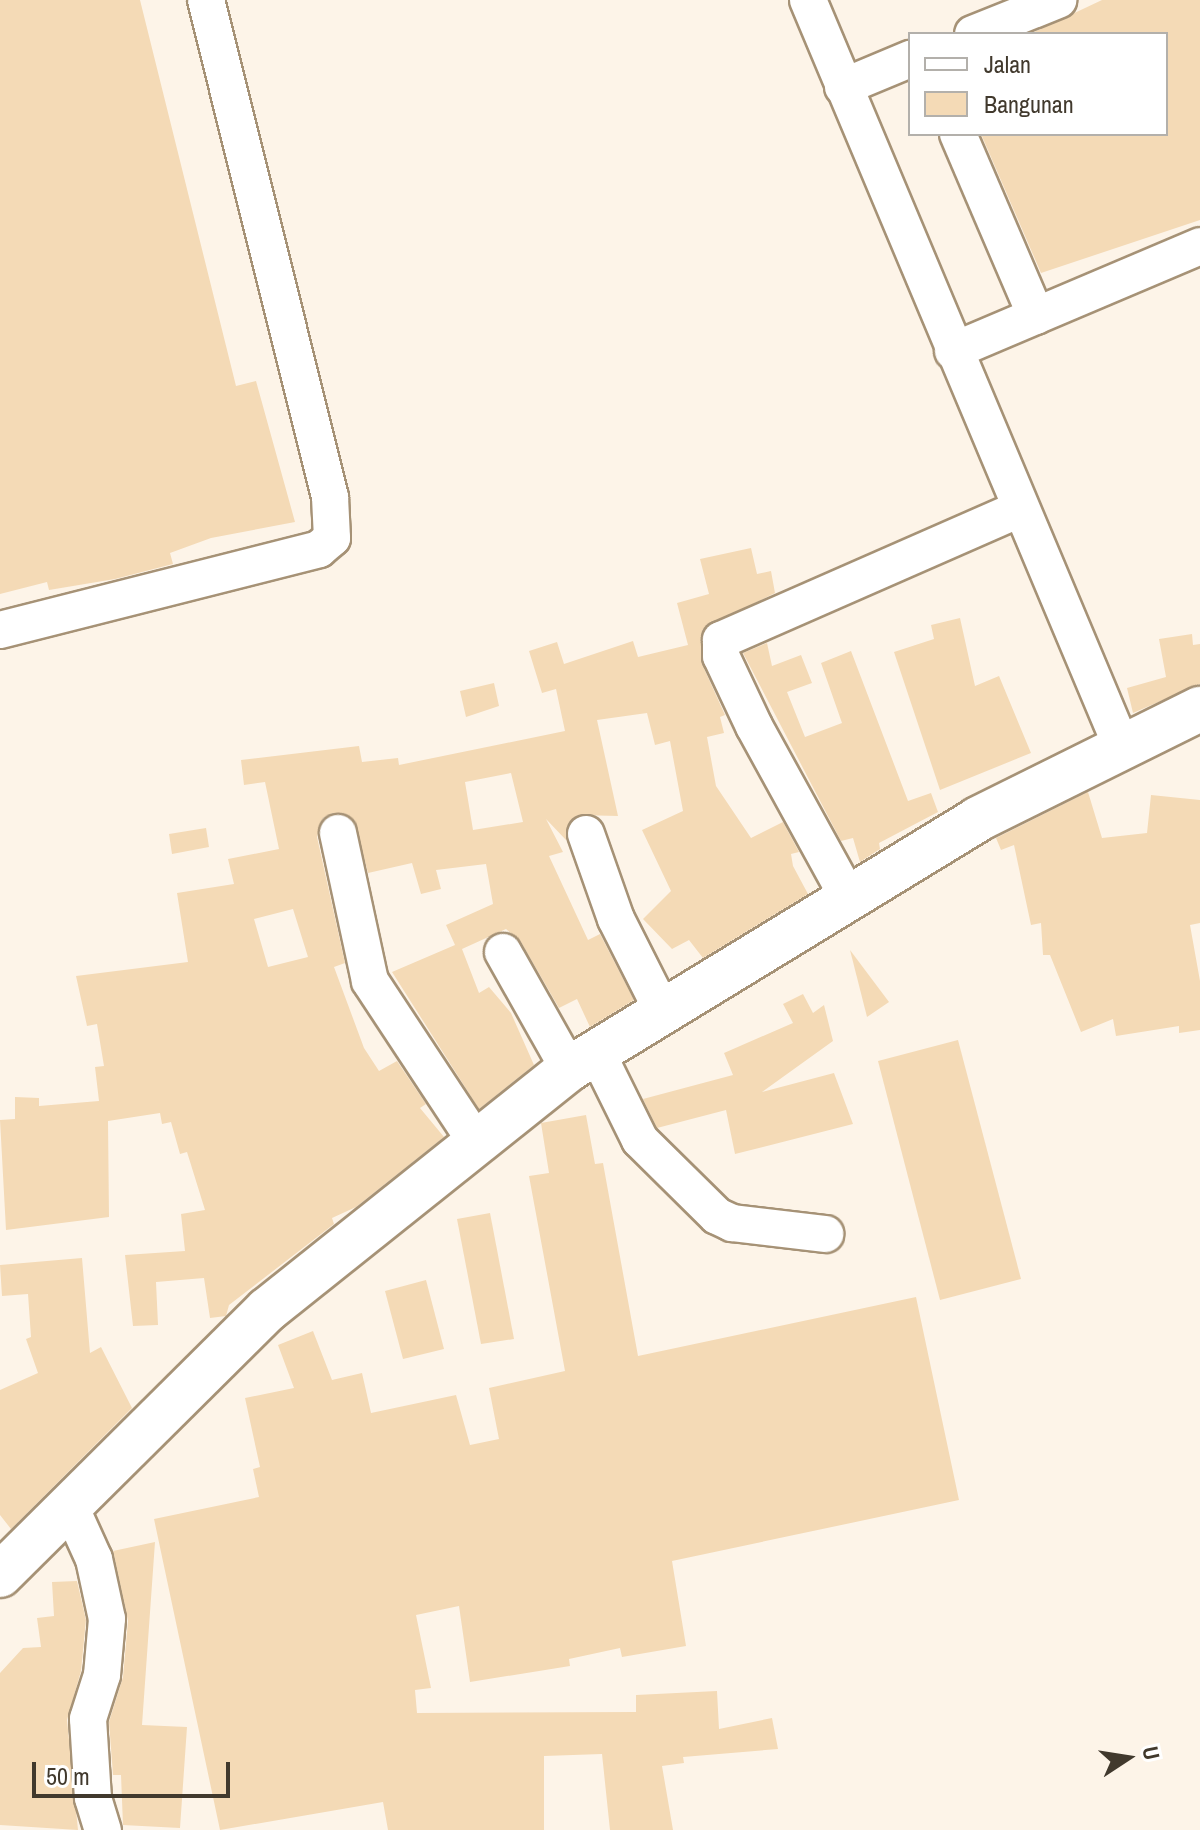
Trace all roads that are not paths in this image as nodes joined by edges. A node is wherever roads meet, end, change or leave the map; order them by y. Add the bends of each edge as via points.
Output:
1 (206, 0) edge
2 (808, 0) edge
3 (823, 0) edge
4 (1058, 0) edge
5 (978, 32) edge
6 (908, 60) edge
7 (850, 84) junction
8 (959, 136) edge
9 (1200, 246) edge
10 (1036, 316) junction
11 (960, 348) junction
12 (1019, 509) junction
13 (0, 630) edge
14 (1200, 709) edge
15 (1130, 740) junction
16 (338, 833) dead end
17 (586, 834) dead end
18 (848, 897) junction
19 (503, 952) dead end
20 (661, 1008) junction
21 (582, 1060) junction
22 (475, 1140) junction
23 (825, 1234) dead end
24 (69, 1504) junction
25 (0, 1575) edge
26 (103, 1830) edge

1 - 13 street via 330,497 332,538 319,549
2 - 7 street
3 - 7 street
4 - 5 street
6 - 7 street
7 - 11 street
8 - 10 street
9 - 10 street
10 - 11 street
11 - 12 street
11 - 15 street
12 - 15 street
12 - 18 street via 721,640 721,656 754,726
14 - 15 main road
15 - 18 main road via 978,819
16 - 22 street via 370,981
17 - 20 street via 616,919
18 - 20 main road
19 - 21 street
20 - 21 main road
21 - 22 main road
21 - 23 street via 640,1140 717,1216 732,1223
22 - 24 main road via 267,1310
24 - 25 main road
24 - 26 street via 94,1559 107,1619 102,1675 88,1719 93,1798

